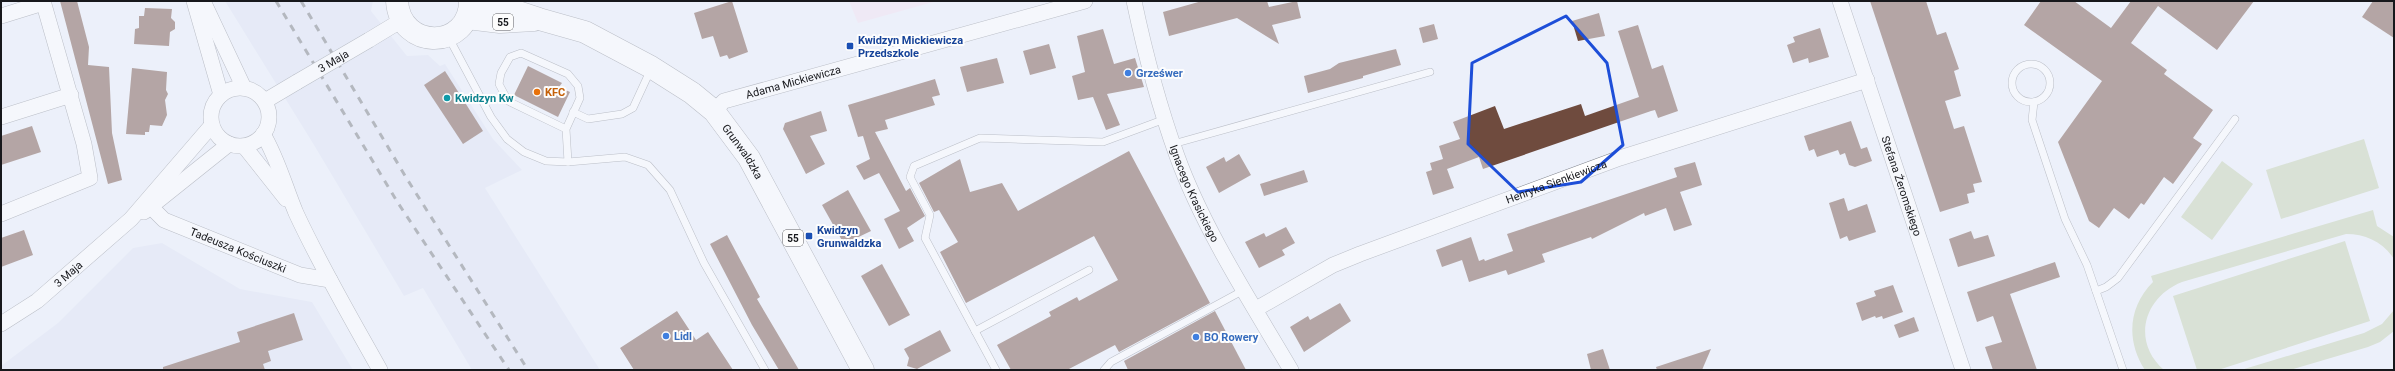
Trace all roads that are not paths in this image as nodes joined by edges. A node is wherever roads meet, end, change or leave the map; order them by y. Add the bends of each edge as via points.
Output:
1 (194, 1) edge
2 (203, 1) edge
3 (485, 1) edge
4 (1085, 1) edge
5 (1134, 1) edge
6 (1840, 1) edge
7 (43, 2) edge
8 (468, 9) edge
9 (399, 11) edge
10 (1, 16) edge
11 (539, 20) junction
12 (448, 36) junction
13 (651, 67) junction
14 (1430, 72) dead end
15 (1867, 80) junction
16 (244, 88) junction
17 (71, 95) junction
18 (221, 95) junction
19 (265, 101) junction
20 (2034, 102) junction
21 (714, 111) junction
22 (573, 112) junction
23 (1, 117) edge
24 (1165, 118) junction
25 (2235, 119) dead end
26 (212, 125) junction
27 (566, 129) junction
28 (263, 134) junction
29 (229, 144) junction
30 (1173, 144) junction
31 (244, 146) junction
32 (568, 162) junction
33 (152, 208) junction
34 (296, 213) junction
35 (1, 214) edge
36 (131, 220) junction
37 (1089, 270) dead end
38 (330, 280) junction
39 (1245, 289) junction
40 (2096, 291) junction
41 (1256, 310) junction
42 (1, 324) edge
43 (976, 331) junction
44 (380, 370) edge
45 (765, 370) edge
46 (863, 370) edge
47 (996, 370) edge
48 (1104, 370) edge
49 (1291, 370) edge
50 (1963, 370) edge
51 (2123, 370) edge

1 - 18 street
2 - 16 street
3 - 11 main road, Grunwaldzka / 55
4 - 21 street, Adama Mickiewicza via 724,101
5 - 24 street, Ignacego Krasickiego
6 - 15 street, Stefana Żeromskiego
7 - 10 street
7 - 17 street
8 - 11 main road, Grunwaldzka / 55 via 500,22
8 - 12 main road via 459,28
9 - 12 main road via 412,32 426,38
9 - 19 street, 3 Maja, bridge via 369,40
11 - 13 main road, Grunwaldzka / 55 via 585,32
12 - 32 lane via 491,117 507,139 524,152 546,161
13 - 21 main road, Grunwaldzka / 55 via 692,92
13 - 22 lane via 633,108 622,114 588,119
14 - 30 lane
15 - 41 street, Henryka Sienkiewicza via 1620,158 1360,254 1333,265
15 - 50 street, Stefana Żeromskiego
16 - 18 street via 236,88
16 - 19 street via 256,92
17 - 23 street
17 - 35 street via 90,178
18 - 26 street via 212,109
19 - 28 street via 269,118
20 - 20 lane via 2046,96 2050,83 2045,71 2028,65 2022,67 2014,76 2013,89 2021,99
20 - 40 lane via 2032,120 2068,225 2078,243
21 - 46 main road, Grunwaldzka / 55 via 749,158
22 - 27 lane
22 - 27 lane via 580,98 578,86 568,74 521,53 510,57 501,72 499,84 508,101
24 - 30 street, Ignacego Krasickiego
24 - 43 lane via 1103,142 980,138 914,166 910,177 930,215 925,238
25 - 40 lane via 2118,278
26 - 29 street via 216,133
26 - 36 street, 3 Maja
27 - 32 lane
28 - 31 street via 255,142
28 - 34 street via 274,154
29 - 31 street
29 - 33 street, 3 Maja
30 - 39 street, Ignacego Krasickiego via 1204,216
31 - 34 street
32 - 45 lane via 625,156 648,165 670,190 704,263
33 - 36 street, 3 Maja
33 - 38 street, Tadeusza Kościuszki via 171,223 300,275
34 - 38 street
36 - 42 street, 3 Maja via 37,301
37 - 43 lane
38 - 44 street
39 - 41 street, Ignacego Krasickiego
39 - 48 lane via 1111,362
40 - 51 lane
41 - 49 street, Ignacego Krasickiego
43 - 47 lane

